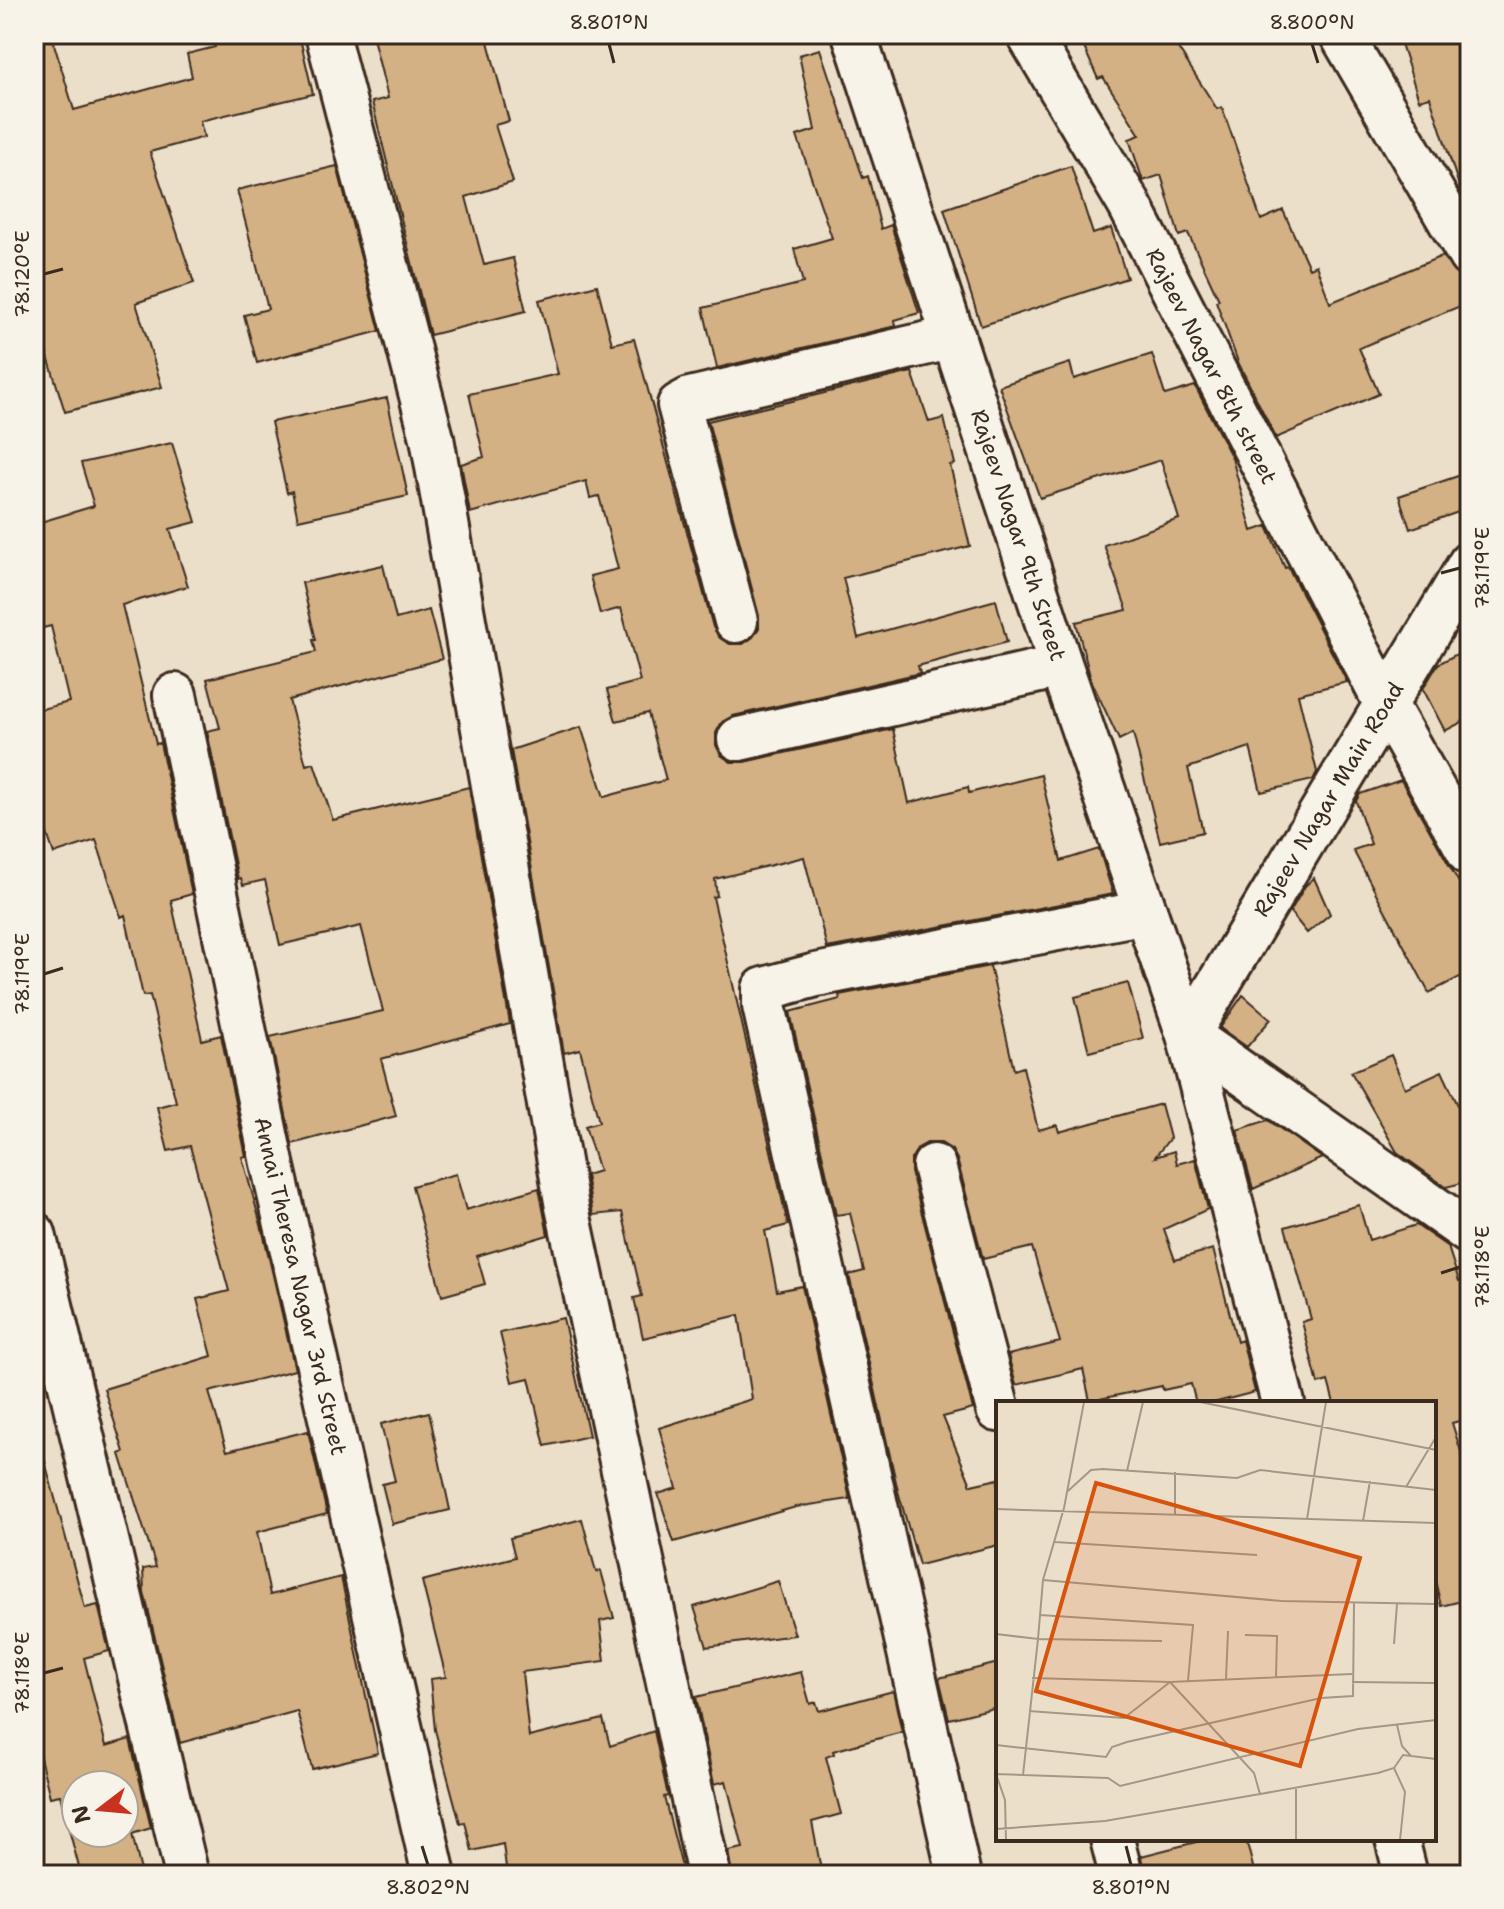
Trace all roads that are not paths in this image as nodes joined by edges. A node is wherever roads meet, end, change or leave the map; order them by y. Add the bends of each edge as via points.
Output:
1 (327, 34) edge
2 (854, 34) edge
3 (1028, 34) edge
4 (1341, 34) edge
5 (1470, 256) edge
6 (954, 337) junction
7 (1470, 563) edge
8 (736, 621) dead end
9 (1061, 666) junction
10 (175, 695) dead end
11 (1385, 703) junction
12 (739, 739) dead end
13 (1470, 854) edge
14 (1146, 912) junction
15 (1188, 1035) junction
16 (934, 1166) dead end
17 (1470, 1233) edge
18 (34, 1234) edge
19 (45, 1326) edge
20 (1282, 1401) edge
21 (996, 1402) edge
22 (1112, 1841) edge
23 (1398, 1841) edge
24 (187, 1875) edge
25 (434, 1875) edge
26 (709, 1875) edge
27 (959, 1875) edge
28 (1121, 1875) edge
29 (1406, 1875) edge

1 - 26 street via 432,438 567,1207
2 - 6 street, Rajeev Nagar 9th Street
3 - 11 street, Rajeev Nagar 8th street via 1129,204
4 - 5 street
6 - 8 street via 679,405
6 - 9 street, Rajeev Nagar 9th Street
7 - 11 street, Rajeev Nagar Main Road
9 - 12 street
9 - 14 street, Rajeev Nagar 9th Street
10 - 25 street, Annai Theresa Nagar 3rd Street via 272,1163
11 - 13 street, Rajeev Nagar 8th street
11 - 15 street, Rajeev Nagar Main Road
14 - 15 street, Rajeev Nagar 9th Street
14 - 27 street via 764,989
15 - 17 street
15 - 20 street, Rajeev Nagar 9th Street
16 - 21 street
18 - 19 street
19 - 24 street
22 - 28 street
23 - 29 street

